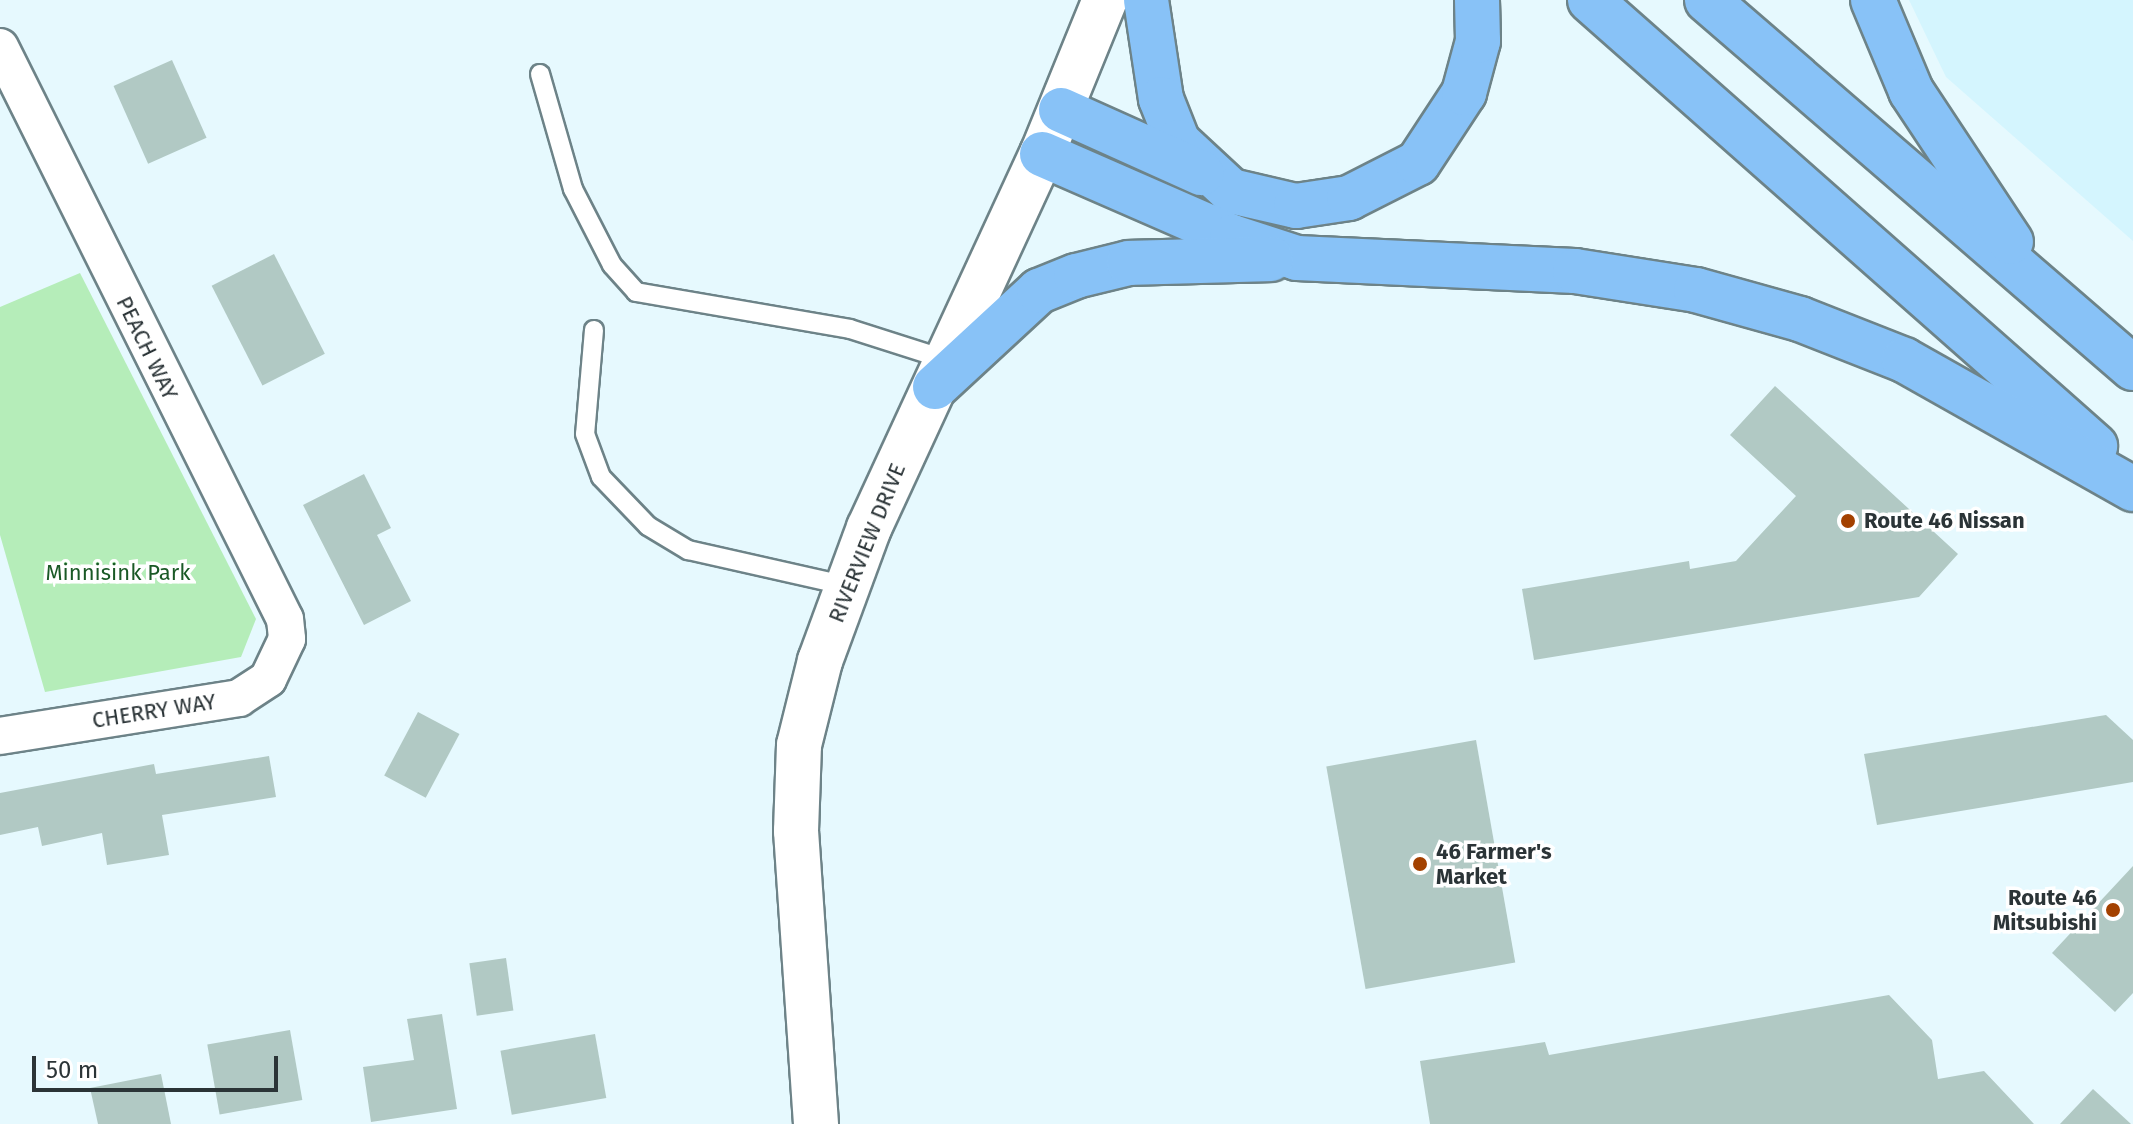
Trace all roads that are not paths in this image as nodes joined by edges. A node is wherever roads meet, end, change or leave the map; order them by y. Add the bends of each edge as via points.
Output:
1 (1105, 0) edge
2 (1146, 0) edge
3 (1477, 0) edge
4 (1590, 0) edge
5 (1707, 0) edge
6 (1873, 0) edge
7 (0, 47) edge
8 (540, 74) dead end
9 (1061, 110) junction
10 (1042, 154) junction
11 (1210, 177) junction
12 (1297, 258) junction
13 (2044, 290) junction
14 (594, 330) dead end
15 (2133, 368) edge
16 (941, 373) junction
17 (2133, 480) edge
18 (2133, 489) edge
19 (848, 586) junction
20 (284, 649) joint
21 (0, 736) edge
22 (816, 1124) edge

1 - 9 main road, RIVERVIEW DRIVE
2 - 11 highway via 1169,123
3 - 11 highway via 1478,41 1464,93 1436,141 1401,176 1349,198 1296,206 1250,199
4 - 17 highway
5 - 13 highway
6 - 13 highway via 1911,91
7 - 20 street, PEACH WAY via 285,619
8 - 16 lane via 573,189 612,265 636,292 850,329
9 - 10 main road, RIVERVIEW DRIVE
9 - 11 highway
10 - 12 highway via 1232,237
10 - 16 main road, RIVERVIEW DRIVE
12 - 16 highway via 1129,263 1076,276 1039,291
12 - 18 highway via 1575,271 1696,290 1800,319 1904,360
13 - 15 highway
14 - 19 lane via 585,434 601,477 648,526 688,550
16 - 19 main road, RIVERVIEW DRIVE
19 - 22 main road, RIVERVIEW DRIVE via 799,745 796,831
20 - 21 street, CHERRY WAY via 268,679 239,698

